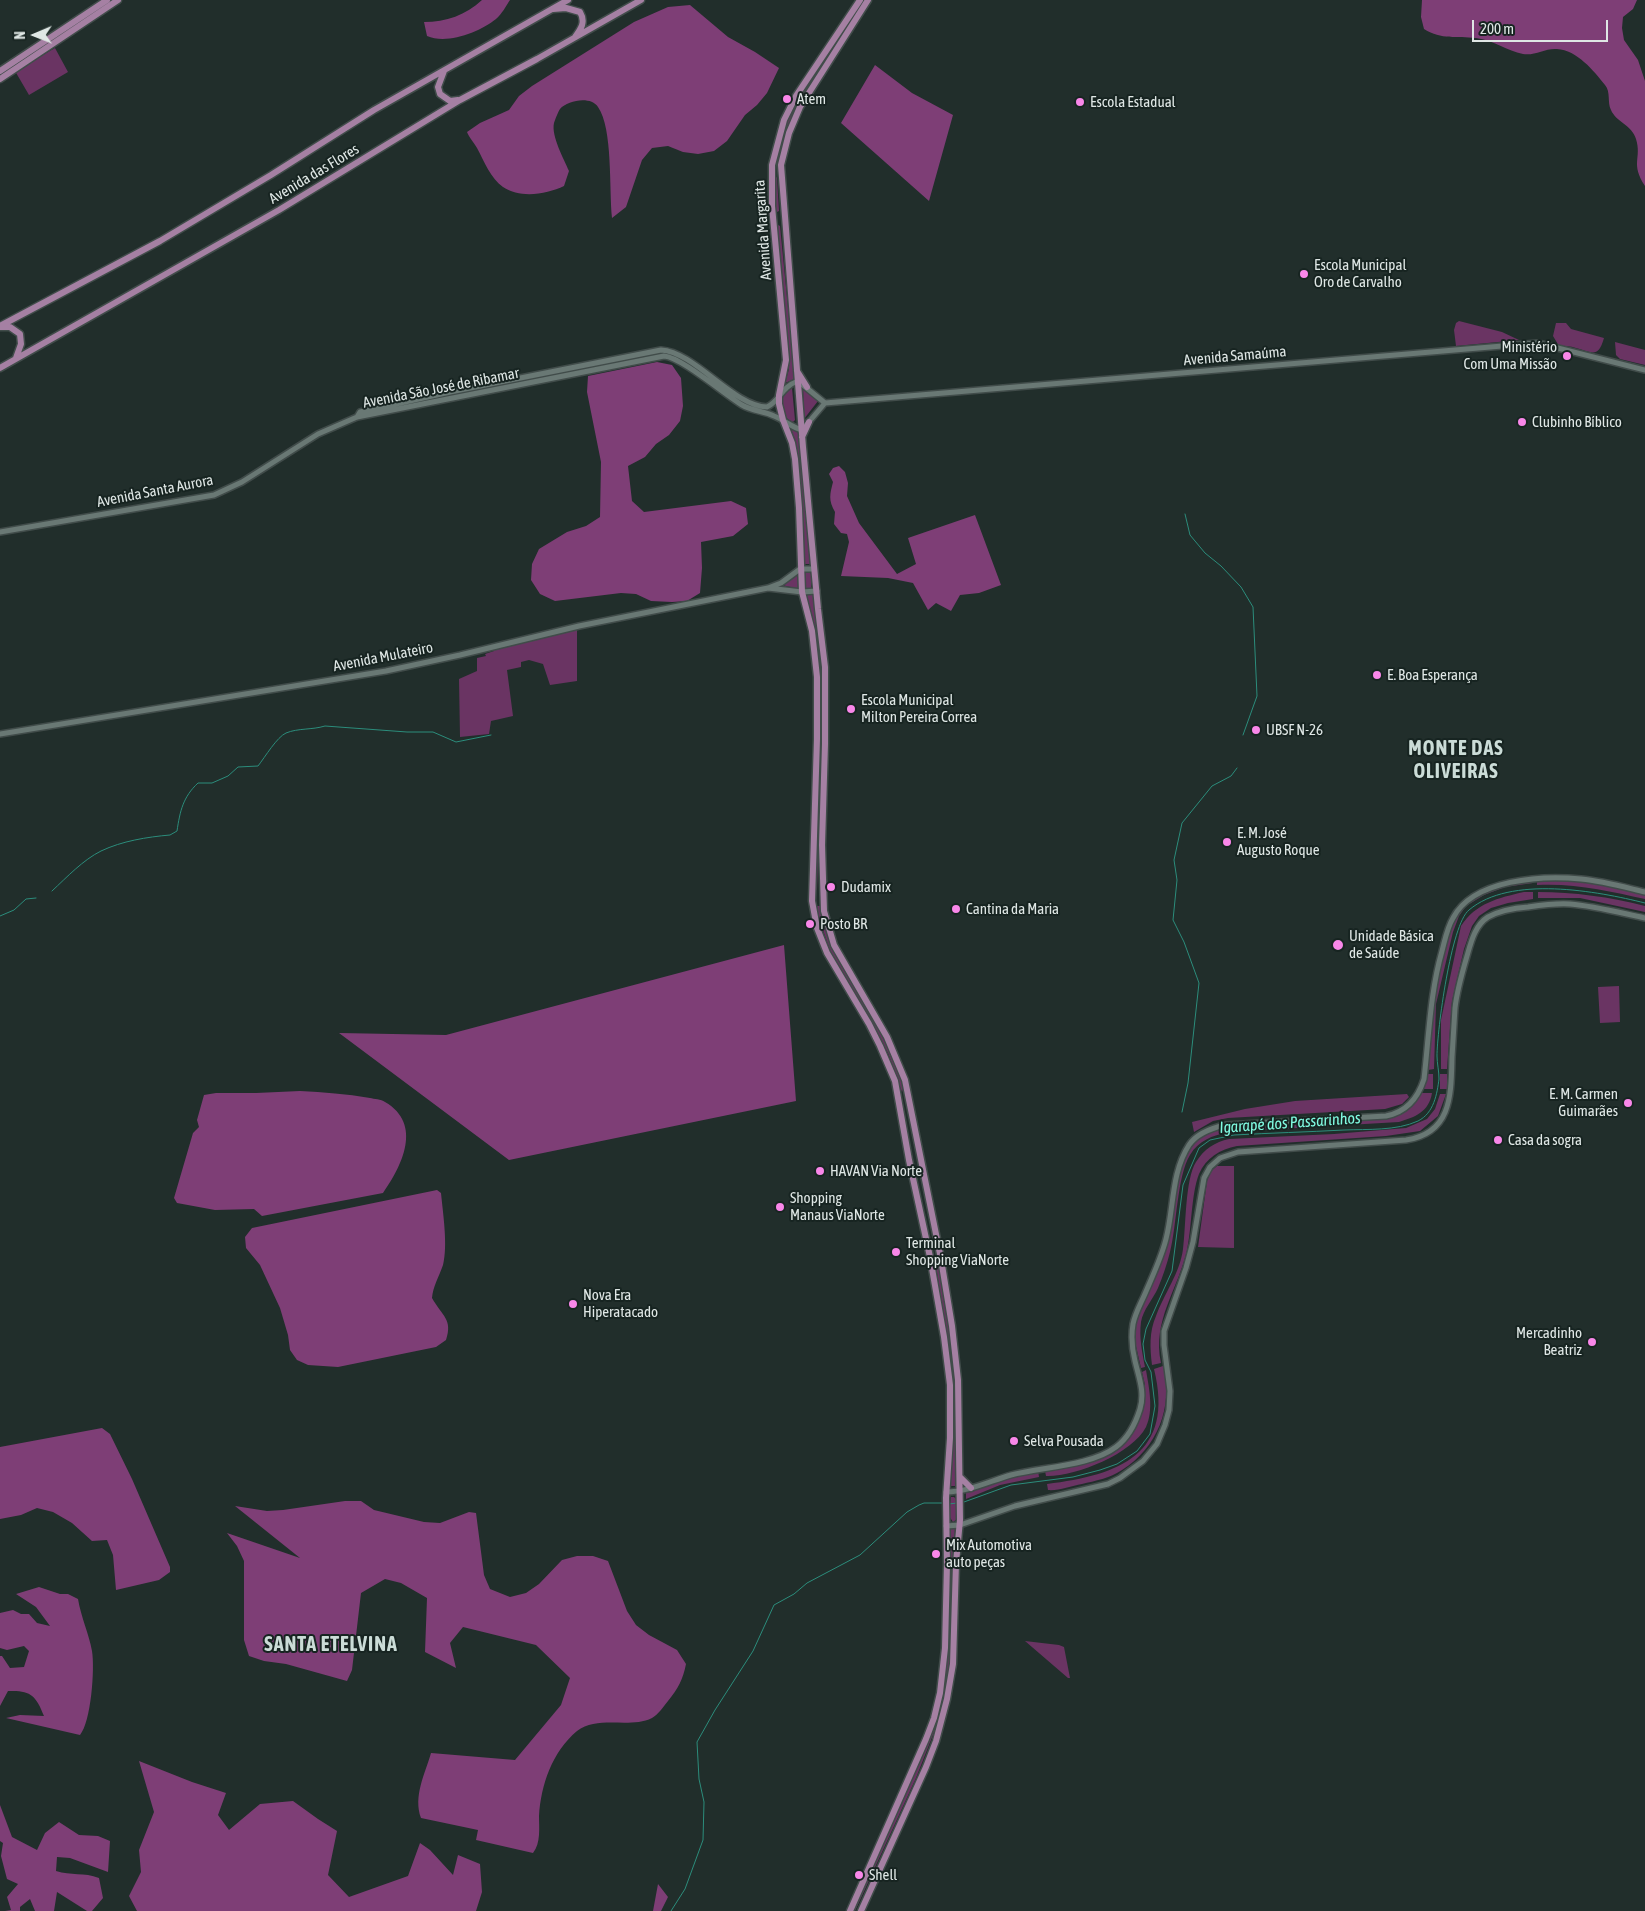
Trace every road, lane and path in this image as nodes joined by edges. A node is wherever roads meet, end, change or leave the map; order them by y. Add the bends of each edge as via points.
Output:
1 (107, 0) edge
2 (118, 0) edge
3 (568, 0) edge
4 (641, 0) edge
5 (860, 0) edge
6 (868, 0) edge
7 (551, 9) junction
8 (575, 38) junction
9 (444, 70) junction
10 (0, 71) edge
11 (0, 79) edge
12 (460, 100) junction
13 (772, 165) junction
14 (781, 166) junction
15 (784, 218) junction
16 (773, 220) junction
17 (0, 327) edge
18 (16, 359) junction
19 (0, 368) edge
20 (797, 370) junction
21 (1645, 370) edge
22 (798, 381) junction
23 (807, 387) junction
24 (780, 394) junction
25 (825, 403) junction
26 (752, 407) junction
27 (357, 417) joint
28 (783, 420) junction
29 (809, 422) junction
30 (802, 430) junction
31 (802, 437) junction
32 (0, 532) edge
33 (800, 569) junction
34 (814, 569) junction
35 (768, 588) junction
36 (816, 591) junction
37 (802, 592) junction
38 (0, 734) edge
39 (1645, 892) edge
40 (1645, 918) edge
41 (960, 1477) junction
42 (971, 1488) junction
43 (960, 1493) junction
44 (946, 1495) junction
45 (960, 1522) junction
46 (946, 1523) junction
47 (850, 1911) edge
48 (861, 1911) edge

1 - 10 main road
2 - 11 main road
3 - 7 main road, Avenida das Flores
4 - 8 main road, Avenida das Flores
5 - 13 main road, Avenida Margarita via 796,96 784,120
6 - 14 main road, Avenida Margarita via 800,107 789,133
7 - 8 main road via 566,8 580,12 582,27
7 - 9 main road, Avenida das Flores
8 - 12 main road, Avenida das Flores
9 - 12 main road via 438,87 440,94 450,101
9 - 17 main road, Avenida das Flores via 160,241
12 - 18 main road, Avenida das Flores via 279,210
13 - 14 main road
13 - 16 main road, Avenida Margarita
14 - 15 main road, Avenida Margarita
15 - 16 main road
15 - 20 main road, Avenida Margarita
16 - 24 main road, Avenida Margarita via 786,360
17 - 18 main road via 10,327 20,334 21,344
18 - 19 main road, Avenida das Flores
20 - 22 main road, Avenida Margarita
20 - 23 main road
21 - 25 street, Avenida Samaúma via 1538,343
22 - 23 street
22 - 24 street
22 - 30 main road, Avenida Margarita
23 - 25 street
24 - 26 street via 772,405
24 - 28 main road, Avenida Margarita
25 - 29 street
26 - 27 street, Avenida São José de Ribamar via 672,352 658,350 360,412
26 - 28 street, Avenida São José de Ribamar
27 - 32 street, Avenida Santa Aurora via 318,434 214,495
28 - 30 street, Avenida São José de Ribamar
28 - 33 main road, Avenida Margarita via 795,459
29 - 30 street
29 - 31 main road
30 - 31 main road, Avenida Margarita
31 - 34 main road, Avenida Margarita
33 - 34 street
33 - 35 street, Avenida Mulateiro
33 - 37 main road, Avenida Margarita
34 - 36 main road, Avenida Margarita
35 - 37 street, Avenida Mulateiro
35 - 38 street, Avenida Mulateiro via 579,626 386,671
36 - 37 street, Avenida Mulateiro
36 - 41 main road, Avenida Margarita via 826,684 822,845 824,911 834,945 887,1037 905,1080 954,1342
37 - 44 main road, Avenida Margarita via 812,631 818,706 812,901 817,928 827,953 869,1024 895,1081 948,1365 950,1438
39 - 42 street via 1583,879 1544,878 1490,888 1475,895 1455,914 1446,933 1432,996 1424,1079 1420,1092 1410,1104 1386,1116 1231,1124 1213,1128 1196,1138 1180,1163 1165,1241 1134,1320 1132,1349 1142,1397 1130,1431 1117,1447 1105,1454 1012,1475
40 - 45 street via 1559,904 1508,910 1483,921 1475,932 1460,982 1451,1094 1440,1123 1416,1138 1238,1152 1216,1161 1204,1178 1193,1242 1165,1327 1169,1410 1151,1452 1138,1466 1114,1482
41 - 42 main road
41 - 43 main road, Avenida Margarita
42 - 43 street
43 - 44 street
43 - 45 main road, Avenida Margarita
44 - 46 main road, Avenida Margarita
45 - 46 street
45 - 48 main road, Avenida Margarita via 953,1664 942,1722 926,1767
46 - 47 main road, Avenida Margarita via 945,1648 934,1718

